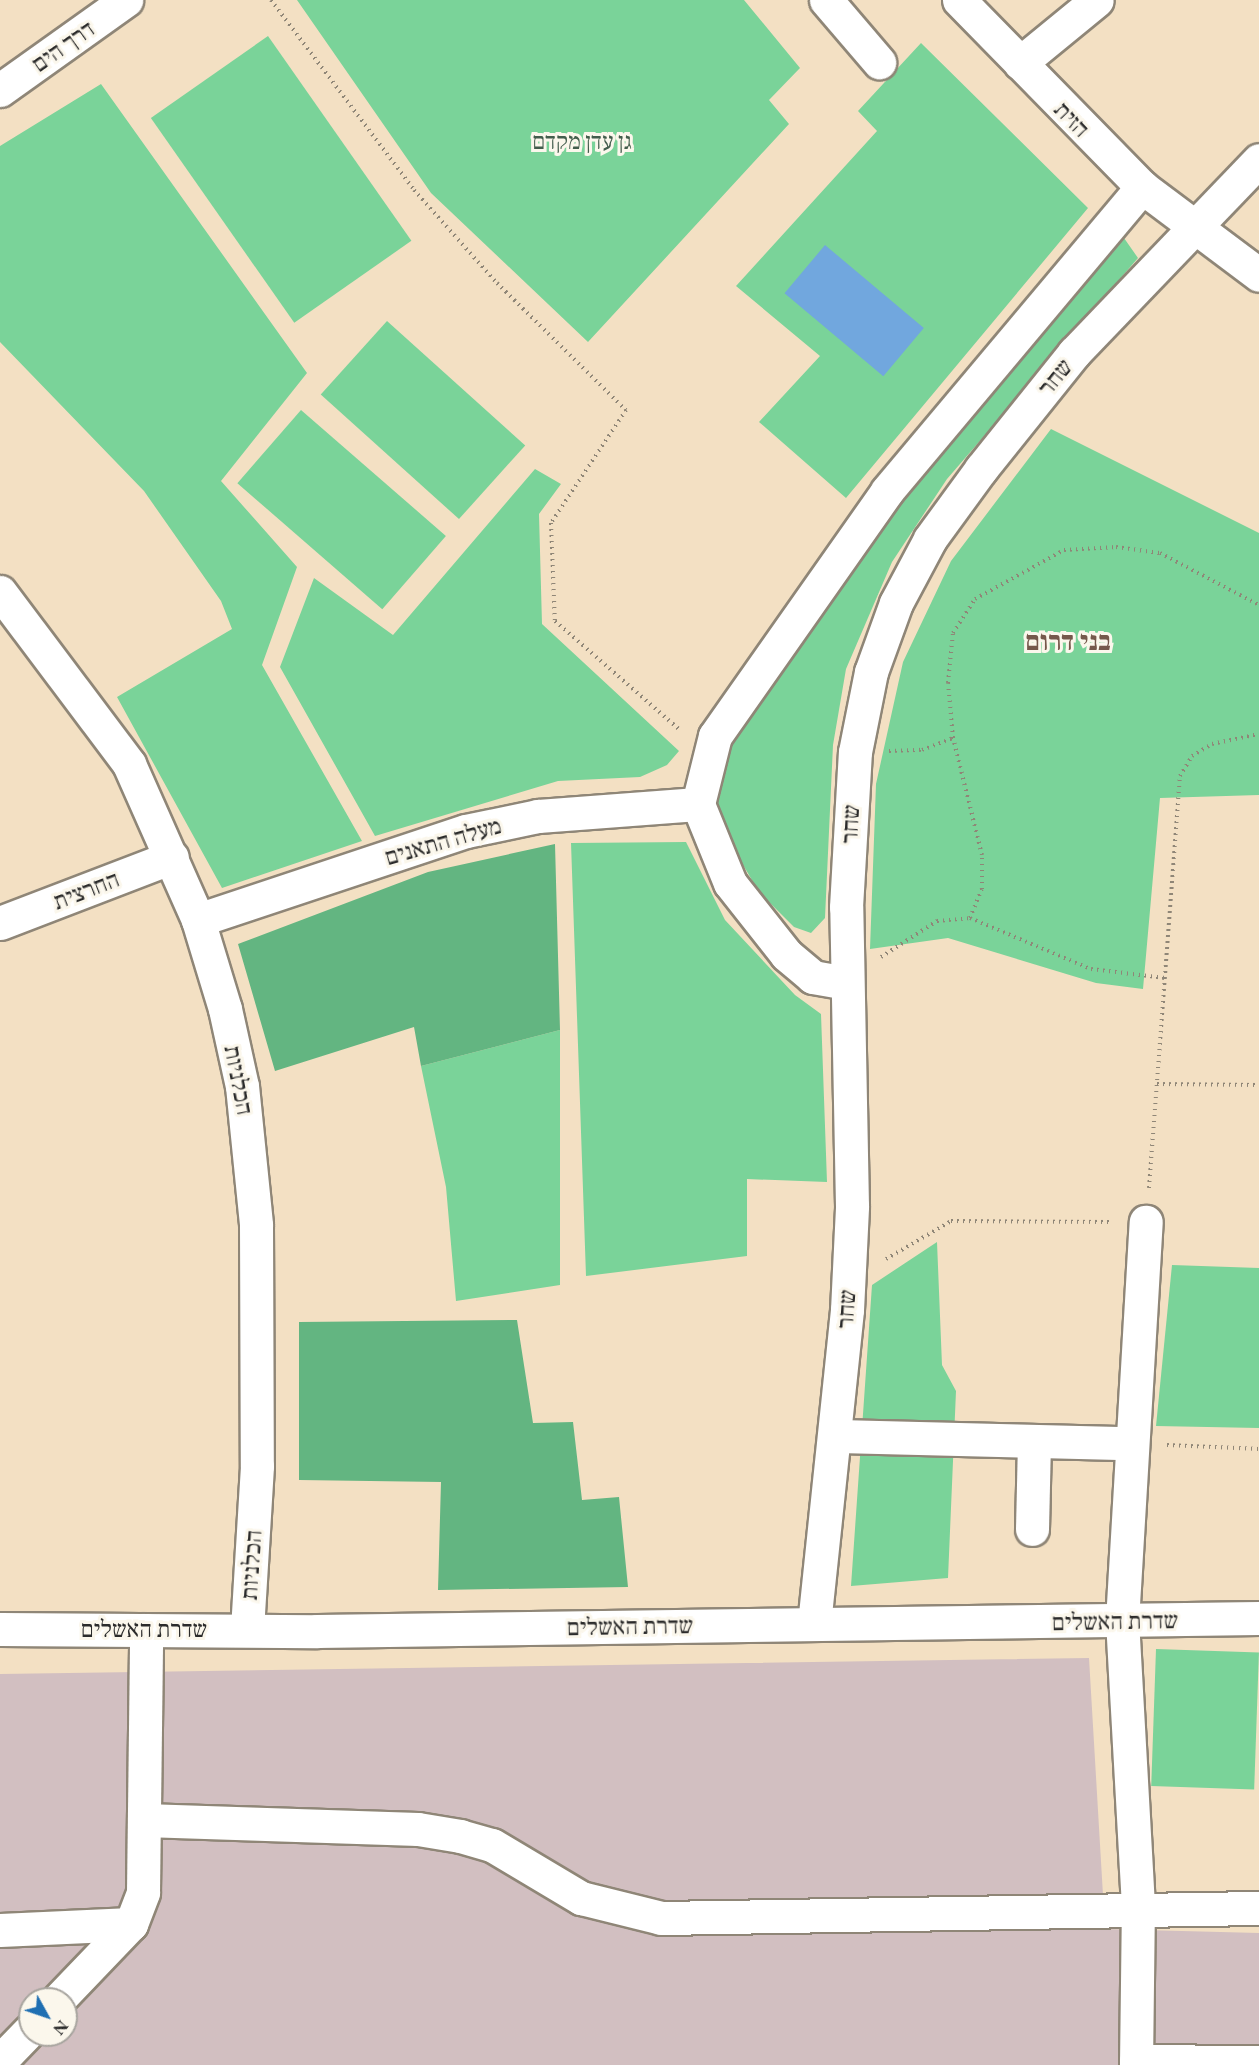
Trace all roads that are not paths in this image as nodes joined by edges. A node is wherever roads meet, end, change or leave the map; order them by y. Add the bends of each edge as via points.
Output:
1 (126, 0) edge
2 (826, 0) edge
3 (959, 0) edge
4 (1097, 0) edge
5 (879, 62) dead end
6 (1020, 63) junction
7 (0, 90) edge
8 (1259, 160) edge
9 (1142, 187) junction
10 (1195, 225) junction
11 (1259, 275) edge
12 (0, 592) edge
13 (698, 804) junction
14 (172, 857) junction
15 (198, 920) junction
16 (0, 923) edge
17 (847, 983) junction
18 (1146, 1222) road end
19 (835, 1436) junction
20 (1034, 1441) junction
21 (1132, 1443) junction
22 (1032, 1528) dead end
23 (1259, 1618) edge
24 (1122, 1621) junction
25 (814, 1624) junction
26 (0, 1629) edge
27 (146, 1630) junction
28 (247, 1630) junction
29 (144, 1820) junction
30 (1138, 1906) junction
31 (1259, 1908) edge
32 (131, 1924) junction
33 (0, 1930) edge
34 (71, 1987) edge
35 (18, 2042) edge
36 (0, 2061) edge
37 (1259, 2062) edge
38 (1136, 2063) edge

1 - 7 street, דרך הים
2 - 5 street
3 - 6 street, הזית
4 - 6 street
6 - 9 street, הזית
8 - 10 street, שחר
9 - 10 street, הזית
9 - 13 street via 887,491 715,736
10 - 11 street, הזית
10 - 17 street, שחר via 1074,353 930,539 896,603 871,672 855,752
12 - 14 street, הכלניות via 129,765
13 - 15 street, מעלה התאנים via 538,816 466,831
13 - 17 street via 730,883 786,954 813,977
14 - 15 street, הכלניות
14 - 16 street, החרצית
15 - 28 street, הכלניות via 225,1009 251,1151 259,1353
17 - 19 street, שחר via 852,1206
18 - 21 street
19 - 20 street
19 - 25 street, שחר
20 - 21 street
20 - 22 street
21 - 24 street
23 - 24 street, שדרת האשלים
24 - 25 street, שדרת האשלים
24 - 30 street
25 - 28 street, שדרת האשלים
26 - 27 street, שדרת האשלים
27 - 28 street, שדרת האשלים
27 - 29 street
29 - 30 street via 418,1829 460,1836 492,1845 580,1898 661,1918
29 - 32 street via 143,1892
30 - 31 street
30 - 38 street
32 - 33 street
32 - 34 street
35 - 36 street
37 - 38 street

